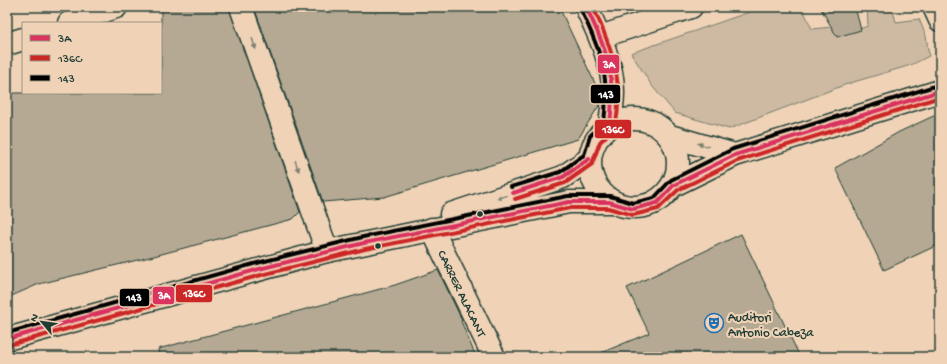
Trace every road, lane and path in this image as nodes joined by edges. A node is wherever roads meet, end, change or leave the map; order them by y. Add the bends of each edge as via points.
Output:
1 (116, 7) edge
2 (241, 7) edge
3 (586, 7) edge
4 (691, 7) edge
5 (934, 7) edge
6 (940, 20) edge
7 (72, 22) edge
8 (600, 37) junction
9 (22, 39) edge
10 (7, 44) edge
11 (940, 91) edge
12 (610, 125) junction
13 (670, 136) junction
14 (735, 155) junction
15 (589, 159) junction
16 (674, 185) junction
17 (609, 202) junction
18 (432, 230) junction
19 (364, 243) junction
20 (327, 251) junction
21 (7, 339) edge
22 (494, 357) edge

1 - 7 street
2 -> 20 street
3 - 8 street
4 - 8 street
5 - 6 street
8 - 12 street via 611,72 613,93
9 - 10 street
11 - 14 street
12 - 13 street via 632,118 653,122
12 - 15 street via 596,139
14 -> 13 street
13 - 16 street via 679,160
14 - 16 street
15 - 17 street via 593,183
15 -> 19 street via 562,177
16 - 17 street via 657,203 633,209
17 - 18 street via 568,202
18 - 19 street
18 - 22 street, CARRER ALACANT
19 - 20 street
20 - 21 street

